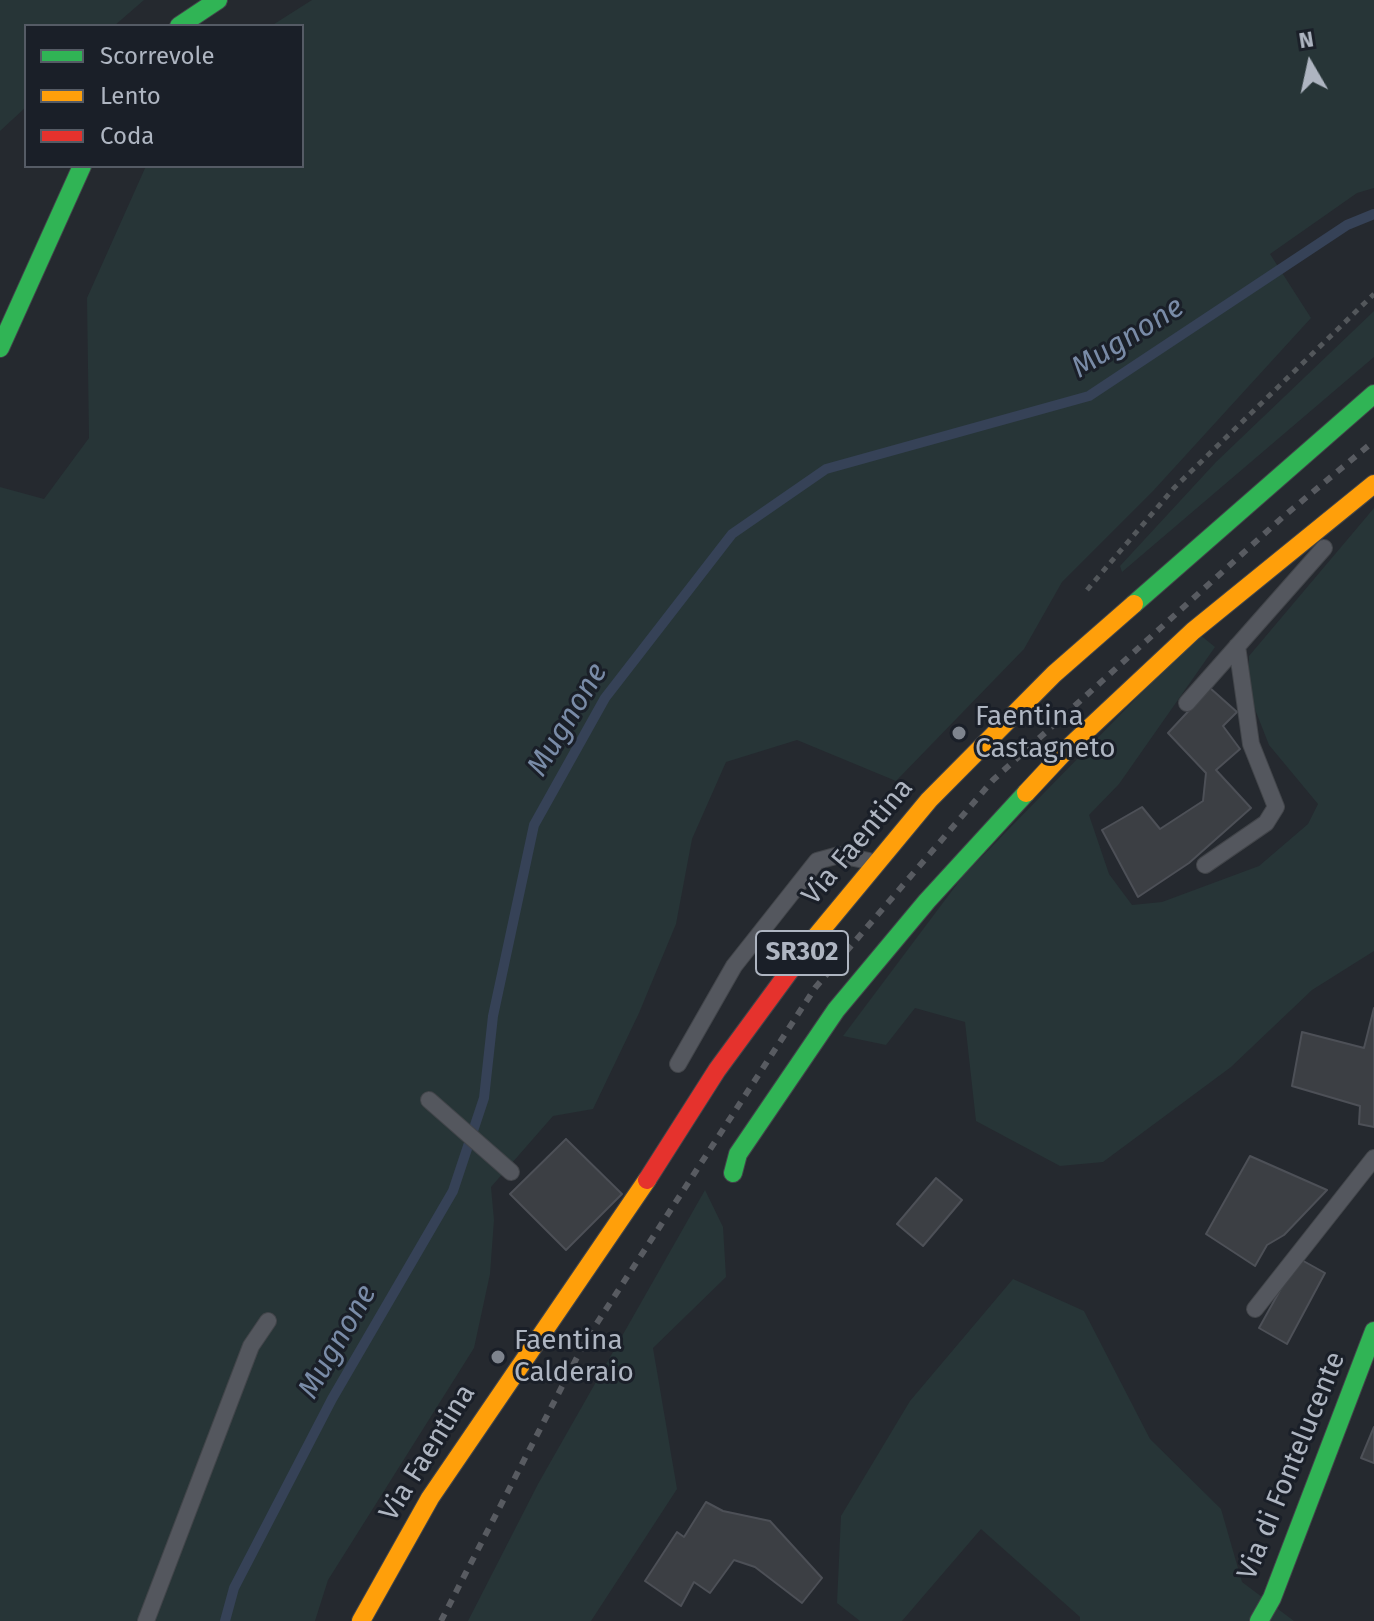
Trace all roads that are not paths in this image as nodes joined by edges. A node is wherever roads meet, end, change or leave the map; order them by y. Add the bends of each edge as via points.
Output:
1 (218, 0) edge
2 (182, 24) edge
3 (81, 168) edge
4 (0, 348) edge
5 (1374, 394) edge
6 (1374, 484) edge
7 (1325, 523) junction
8 (1237, 646) junction
9 (1187, 703) dead end
10 (874, 862) junction
11 (1205, 865) dead end
12 (678, 1064) dead end
13 (429, 1100) dead end
14 (1374, 1158) edge
15 (511, 1172) dead end
16 (733, 1173) dead end
17 (1255, 1309) dead end
18 (268, 1321) dead end
19 (1374, 1331) edge
20 (146, 1621) edge
21 (361, 1621) edge
22 (1259, 1621) edge

1 - 2 main road
3 - 4 main road
5 - 10 main road, Via Faentina / SR302 via 1054,674
6 - 7 main road
7 - 8 lane via 1331,539
7 - 16 main road via 1193,631 1067,749 927,901 836,1010 738,1154
8 - 9 lane
8 - 11 lane via 1251,744 1276,807 1266,823
10 - 12 lane via 839,855 817,861 734,966
10 - 21 main road, Via Faentina / SR302 via 785,974 496,1397 430,1498
13 - 15 lane
14 - 17 lane
18 - 20 lane via 251,1346
19 - 22 main road, Via di Fontelucente

